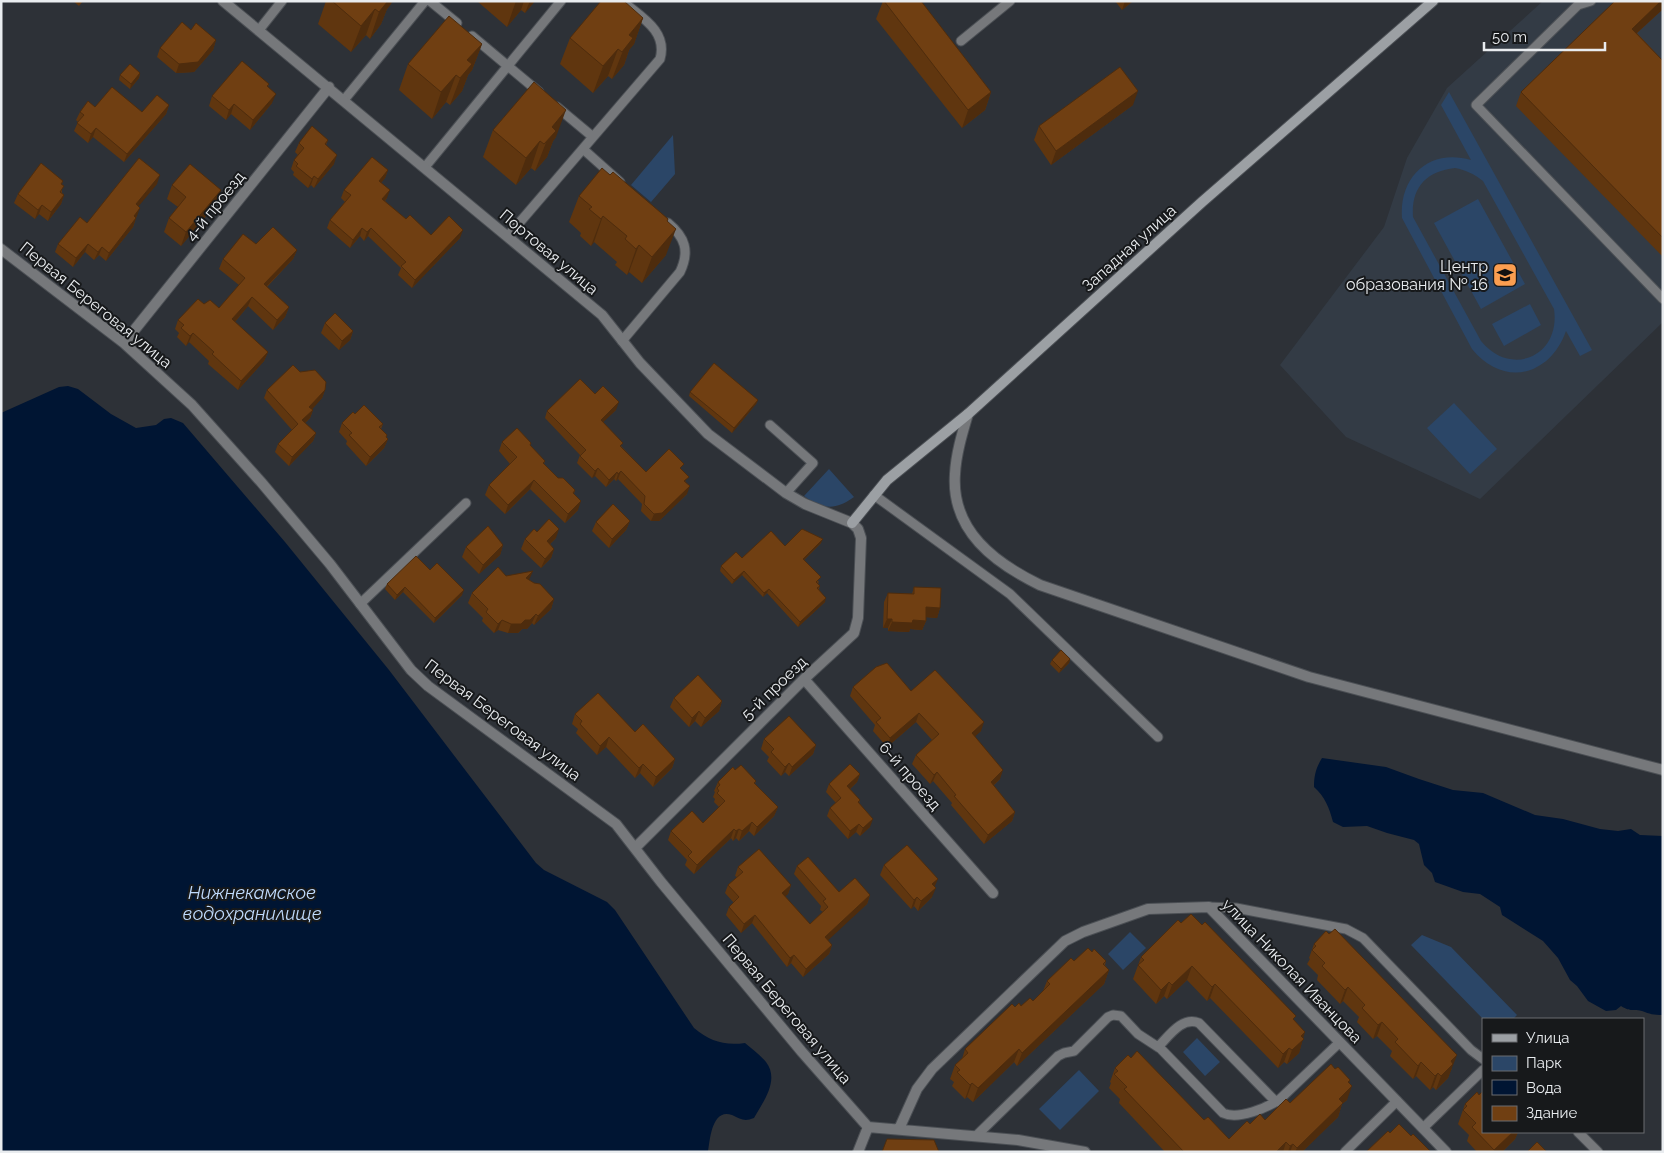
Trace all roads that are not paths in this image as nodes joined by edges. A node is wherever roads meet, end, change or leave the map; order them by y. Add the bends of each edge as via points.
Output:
1 (224, 1) edge
2 (282, 1) edge
3 (425, 1) edge
4 (430, 1) edge
5 (561, 1) edge
6 (622, 1) edge
7 (1010, 1) edge
8 (1433, 1) edge
9 (1590, 1) edge
10 (259, 30) junction
11 (961, 41) dead end
12 (508, 66) junction
13 (329, 88) junction
14 (344, 100) junction
15 (594, 137) junction
16 (583, 149) junction
17 (425, 167) junction
18 (630, 190) edge
19 (664, 219) edge
20 (508, 236) junction
21 (1, 249) edge
22 (1663, 299) edge
23 (622, 341) junction
24 (124, 343) junction
25 (968, 414) junction
26 (770, 425) dead end
27 (786, 493) junction
28 (874, 495) junction
29 (466, 503) dead end
30 (852, 523) junction
31 (360, 604) junction
32 (804, 679) junction
33 (1158, 737) dead end
34 (1663, 770) edge
35 (636, 847) junction
36 (993, 893) dead end
37 (1209, 907) junction
38 (1340, 1042) junction
39 (1158, 1047) junction
40 (1482, 1057) edge
41 (1482, 1071) edge
42 (1397, 1101) junction
43 (1276, 1102) junction
44 (868, 1127) junction
45 (1423, 1128) junction
46 (899, 1129) junction
47 (1579, 1133) edge
48 (976, 1136) junction
49 (1018, 1140) junction
50 (858, 1152) edge
51 (1017, 1152) edge
52 (1085, 1152) edge
53 (1345, 1152) edge
54 (1446, 1152) edge
55 (1598, 1152) edge

1 - 10 street, Портовая улица
2 - 10 lane
3 - 14 lane
4 - 12 lane
5 - 12 lane
6 - 15 lane via 656,30 662,42 662,53
7 - 11 lane
8 - 25 street, Западная улица via 1202,202
9 - 22 lane via 1578,5 1476,105
10 - 13 street, Портовая улица
12 - 15 lane
12 - 17 lane
13 - 14 street, Портовая улица
13 - 24 street, 4-й проезд
14 - 17 street, Портовая улица
15 - 16 lane
16 - 18 lane
16 - 20 lane
17 - 20 street, Портовая улица
19 - 23 lane via 683,239 684,265
20 - 23 street, Портовая улица via 602,315
21 - 24 street, Первая Береговая улица
23 - 27 street, Портовая улица via 708,434
24 - 31 street, Первая Береговая улица via 192,405 268,490
25 - 28 street, Западная улица via 887,480
25 - 34 street via 957,451 954,476 957,504 965,524 978,542 1023,577 1309,677
26 - 27 lane via 813,463
27 - 30 street, Портовая улица
28 - 30 street, Западная улица
28 - 33 lane via 1010,594
29 - 31 lane
30 - 32 street, 5-й проезд via 861,538 858,618 854,633
31 - 35 street, Первая Береговая улица via 410,670 428,686 616,824
32 - 35 street, 5-й проезд
32 - 36 street, 6-й проезд
35 - 44 street, Первая Береговая улица via 661,882 790,1038
37 - 38 street, улица Николая Иванцова
37 - 40 lane via 1236,908 1356,933
37 - 46 street, улица Николая Иванцова via 1148,909 1065,941 932,1069 915,1094
38 - 42 street, улица Николая Иванцова
38 - 43 lane
39 - 43 lane via 1227,1115 1239,1116
39 - 43 lane via 1182,1024 1191,1020 1199,1023
39 - 48 lane via 1120,1016 1108,1017 1074,1051 1058,1056
41 - 45 lane
42 - 45 street, улица Николая Иванцова
42 - 53 lane
44 - 46 street
44 - 50 street
45 - 54 street, улица Николая Иванцова
46 - 48 street
47 - 55 lane
48 - 49 street
49 - 51 street
49 - 52 street

